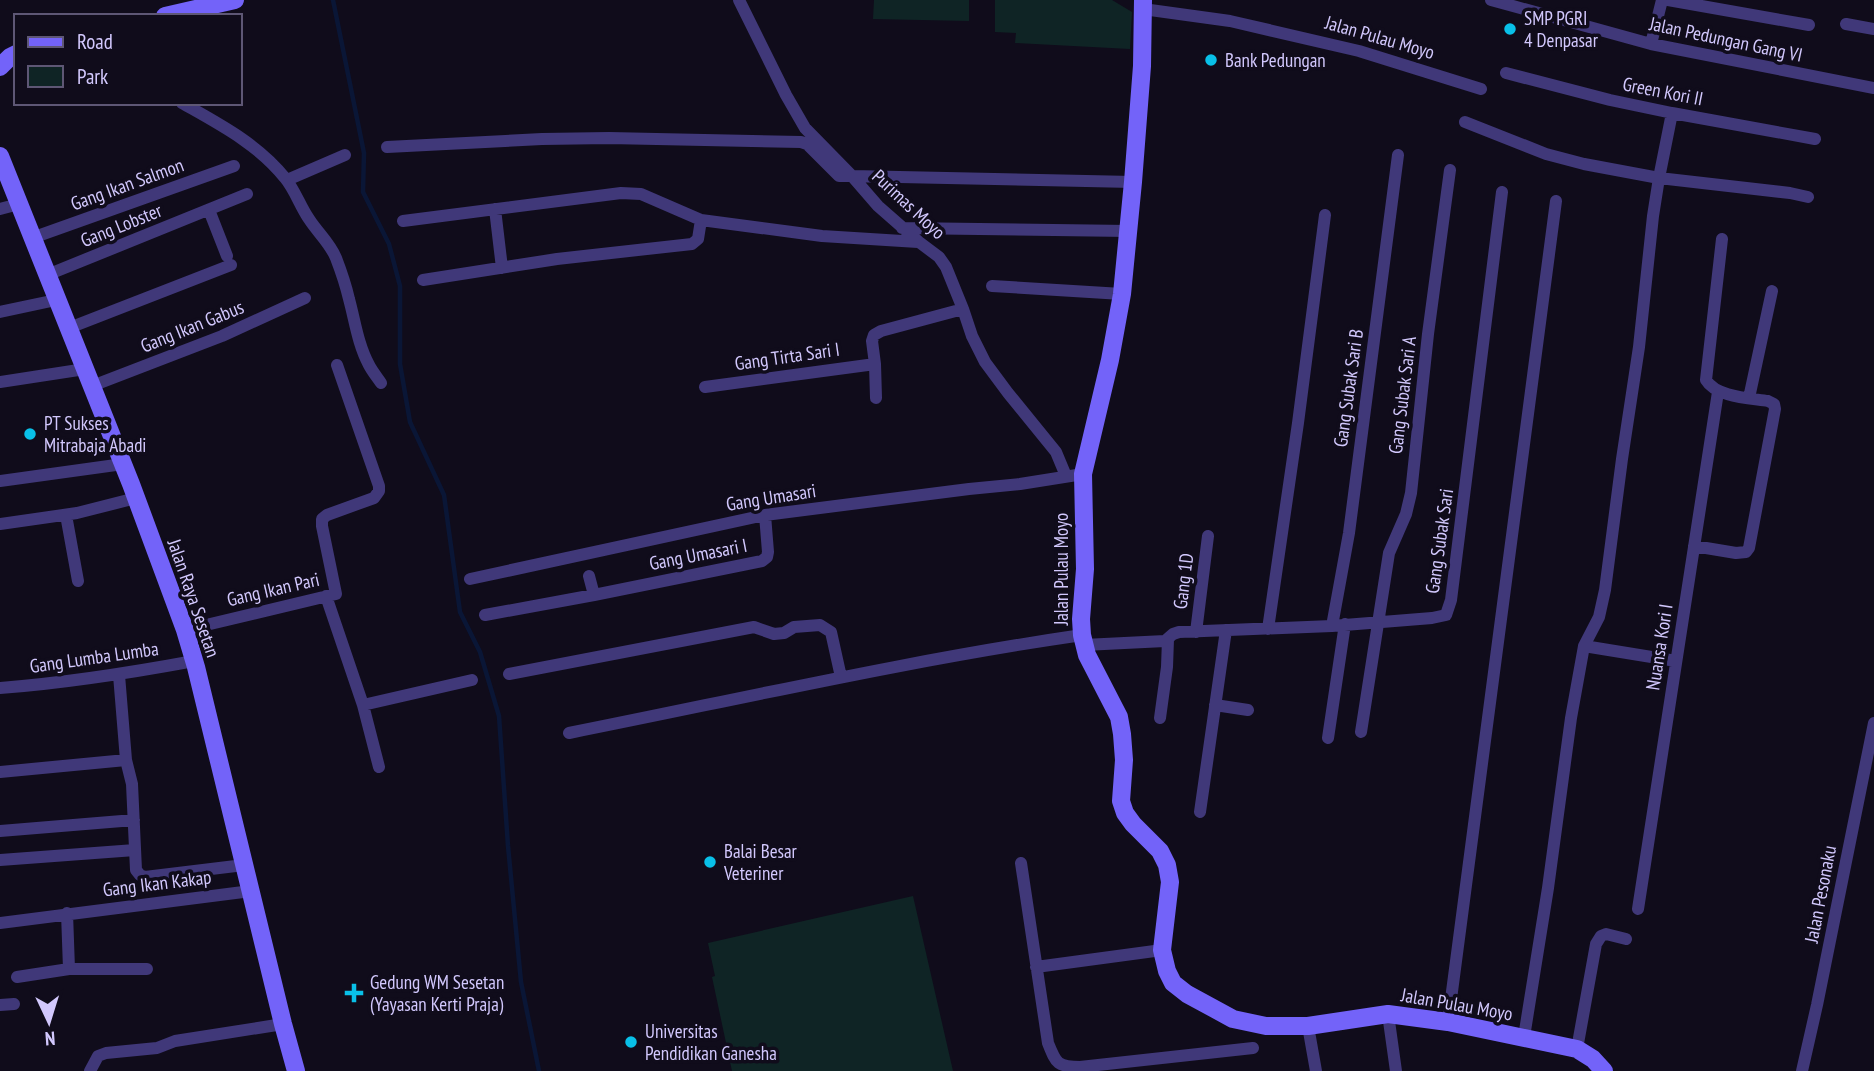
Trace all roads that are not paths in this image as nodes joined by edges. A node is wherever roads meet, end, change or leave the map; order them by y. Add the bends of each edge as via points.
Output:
1 (235, 0) edge
2 (739, 0) edge
3 (1491, 0) edge
4 (1662, 0) edge
5 (1668, 0) edge
6 (1140, 3) edge
7 (174, 14) edge
8 (1846, 24) dead end
9 (1809, 25) dead end
10 (1874, 29) edge
11 (1651, 44) junction
12 (1506, 73) dead end
13 (1874, 88) edge
14 (1481, 89) dead end
15 (185, 105) edge
16 (1672, 113) junction
17 (1465, 122) dead end
18 (1815, 139) dead end
19 (387, 147) dead end
20 (345, 155) dead end
21 (1398, 155) dead end
22 (0, 156) edge
23 (234, 166) dead end
24 (1450, 170) dead end
25 (852, 176) junction
26 (1659, 178) junction
27 (4, 179) edge
28 (287, 180) junction
29 (1133, 182) junction
30 (1502, 192) dead end
31 (247, 194) dead end
32 (1808, 197) dead end
33 (1556, 201) dead end
34 (19, 204) junction
35 (0, 209) edge
36 (495, 209) junction
37 (209, 210) junction
38 (1325, 215) dead end
39 (701, 220) junction
40 (403, 221) dead end
41 (902, 228) junction
42 (1129, 231) junction
43 (32, 238) junction
44 (1721, 239) dead end
45 (919, 242) junction
46 (502, 268) junction
47 (47, 275) junction
48 (423, 280) dead end
49 (992, 286) dead end
50 (1772, 291) dead end
51 (1122, 294) junction
52 (305, 298) dead end
53 (57, 300) junction
54 (963, 309) junction
55 (0, 312) edge
56 (69, 328) junction
57 (875, 364) junction
58 (337, 365) dead end
59 (85, 369) junction
60 (0, 382) edge
61 (381, 383) dead end
62 (92, 386) junction
63 (705, 387) dead end
64 (1718, 392) junction
65 (876, 398) dead end
66 (1749, 398) junction
67 (123, 464) junction
68 (1074, 475) junction
69 (0, 481) edge
70 (136, 498) junction
71 (66, 515) junction
72 (765, 515) junction
73 (0, 524) edge
74 (1208, 536) dead end
75 (1694, 546) junction
76 (589, 576) dead end
77 (470, 579) dead end
78 (78, 580) dead end
79 (594, 595) junction
80 (326, 596) junction
81 (485, 615) dead end
82 (1377, 622) junction
83 (1338, 625) junction
84 (1268, 629) junction
85 (185, 630) junction
86 (1226, 630) junction
87 (1196, 632) junction
88 (1168, 639) junction
89 (1090, 642) junction
90 (1584, 646) junction
91 (194, 661) junction
92 (1676, 661) junction
93 (509, 674) dead end
94 (119, 675) junction
95 (841, 677) junction
96 (472, 680) dead end
97 (0, 688) edge
98 (363, 705) junction
99 (1216, 705) junction
100 (1248, 710) dead end
101 (1160, 718) dead end
102 (1874, 723) edge
103 (1361, 732) dead end
104 (569, 733) dead end
105 (1328, 738) dead end
106 (126, 760) junction
107 (379, 767) dead end
108 (0, 772) edge
109 (1200, 812) dead end
110 (134, 820) junction
111 (0, 831) edge
112 (135, 850) junction
113 (0, 860) edge
114 (1021, 863) dead end
115 (244, 865) junction
116 (251, 891) junction
117 (1638, 908) dead end
118 (67, 913) junction
119 (0, 923) edge
120 (1626, 939) dead end
121 (1162, 950) junction
122 (1036, 967) junction
123 (69, 969) junction
124 (147, 969) dead end
125 (17, 977) dead end
126 (14, 1004) dead end
127 (0, 1005) edge
128 (1388, 1014) junction
129 (1448, 1022) junction
130 (283, 1024) junction
131 (1308, 1026) junction
132 (1524, 1037) junction
133 (1253, 1048) dead end
134 (1577, 1049) junction
135 (90, 1071) edge
136 (296, 1071) edge
137 (1316, 1071) edge
138 (1396, 1071) edge
139 (1604, 1071) edge
140 (1802, 1071) edge

1 - 7 street
2 - 25 street, Purimas Moyo via 805,128
3 - 11 street, Jalan Pedungan Gang VI
4 - 11 street
5 - 9 street
6 - 14 street, Jalan Pulau Moyo via 1359,51
6 - 29 street, Jalan Pulau Moyo via 1142,66
8 - 10 street
11 - 13 street, Jalan Pedungan Gang VI
12 - 16 street, Green Kori II
15 - 28 street via 262,153
16 - 18 street, Green Kori II
16 - 26 street
17 - 26 street via 1584,164
19 - 25 street via 609,138 801,142 839,176
20 - 28 street
21 - 83 street, Gang Subak Sari B
22 - 27 street, Jalan Raya Sesetan
23 - 43 street, Gang Ikan Salmon
24 - 82 street, Gang Subak Sari A via 1411,493 1389,552
25 - 29 street
25 - 41 street, Purimas Moyo
26 - 32 street
26 - 90 street via 1605,590 1599,617
27 - 34 street, Jalan Raya Sesetan
28 - 61 street via 335,257 362,346
29 - 42 street, Jalan Pulau Moyo
30 - 82 street, Gang Subak Sari via 1451,600 1442,617
31 - 37 street, Gang Lobster
33 - 129 street
34 - 35 street
34 - 43 street, Jalan Raya Sesetan
36 - 39 street via 641,194
36 - 40 street
36 - 46 street
37 - 47 street, Gang Lobster
37 - 56 street via 229,260
38 - 84 street
39 - 45 street via 822,236
39 - 46 street via 698,239 692,244
41 - 42 street
41 - 45 street, Purimas Moyo
42 - 51 street, Jalan Pulau Moyo
43 - 47 street, Jalan Raya Sesetan
44 - 64 street via 1706,380
45 - 54 street, Purimas Moyo via 946,267
46 - 48 street
47 - 53 street, Jalan Raya Sesetan
49 - 51 street
50 - 66 street
51 - 68 street, Jalan Pulau Moyo via 1110,360
52 - 62 street, Gang Ikan Gabus
53 - 55 street
53 - 56 street, Jalan Raya Sesetan
54 - 57 street via 874,335
54 - 68 street, Purimas Moyo via 985,362
56 - 59 street, Jalan Raya Sesetan
57 - 63 street, Gang Tirta Sari I
57 - 65 street
58 - 80 street, Gang Ikan Pari via 379,491 374,498 322,519 336,594
59 - 60 street
59 - 62 street, Jalan Raya Sesetan
62 - 67 street, Jalan Raya Sesetan
64 - 66 street
64 - 75 street, Nuansa Kori I
66 - 75 street via 1773,404 1775,409 1749,548 1736,552
67 - 69 street
67 - 70 street, Jalan Raya Sesetan
68 - 72 street, Gang Umasari
68 - 89 street, Jalan Pulau Moyo via 1084,569 1081,619
70 - 71 street
70 - 85 street, Jalan Raya Sesetan
71 - 73 street
71 - 78 street
72 - 77 street, Gang Umasari
72 - 79 street, Gang Umasari I via 768,552 762,561
74 - 87 street, Gang 1D
75 - 92 street, Nuansa Kori I
76 - 79 street
79 - 81 street, Gang Umasari I
80 - 85 street, Gang Ikan Pari
80 - 98 street
82 - 83 street, Gang Subak Sari
82 - 103 street, Gang Subak Sari A
83 - 84 street, Gang Subak Sari
83 - 105 street, Gang Subak Sari B
84 - 86 street, Gang Subak Sari
85 - 91 street, Jalan Raya Sesetan
86 - 87 street, Gang Subak Sari
86 - 99 street
87 - 88 street, Gang Subak Sari via 1176,632
88 - 89 street, Gang Subak Sari
88 - 101 street
89 - 95 street, Gang Subak Sari via 1023,643
89 - 121 street, Jalan Pulau Moyo via 1087,655 1119,717 1125,813 1167,865 1170,882
90 - 92 street
90 - 132 street
91 - 94 street, Gang Lumba Lumba
91 - 115 street, Jalan Raya Sesetan
92 - 117 street, Nuansa Kori I
93 - 95 street via 754,627 774,635 794,626 820,625 831,632
94 - 97 street, Gang Lumba Lumba
94 - 106 street
95 - 104 street, Gang Subak Sari
96 - 98 street
98 - 107 street
99 - 100 street
99 - 109 street
102 - 140 street, Jalan Pesonaku
106 - 108 street
106 - 110 street
110 - 111 street
110 - 112 street
112 - 113 street
112 - 115 street via 136,870 145,877
114 - 122 street
115 - 116 street, Jalan Raya Sesetan
116 - 118 street, Gang Ikan Kakap
116 - 130 street, Jalan Raya Sesetan
118 - 119 street, Gang Ikan Kakap
118 - 123 street
120 - 134 street via 1606,934 1597,944
121 - 122 street
121 - 131 street, Jalan Pulau Moyo via 1173,984 1233,1019 1266,1026
122 - 133 street via 1048,1043 1056,1062 1064,1067
123 - 124 street
123 - 125 street
126 - 127 street
128 - 129 street, Jalan Pulau Moyo
128 - 131 street, Jalan Pulau Moyo
128 - 138 street
129 - 132 street, Jalan Pulau Moyo
130 - 135 street via 106,1053
130 - 136 street, Jalan Raya Sesetan
131 - 137 street
132 - 134 street, Jalan Pulau Moyo
134 - 139 street, Jalan Pulau Moyo

